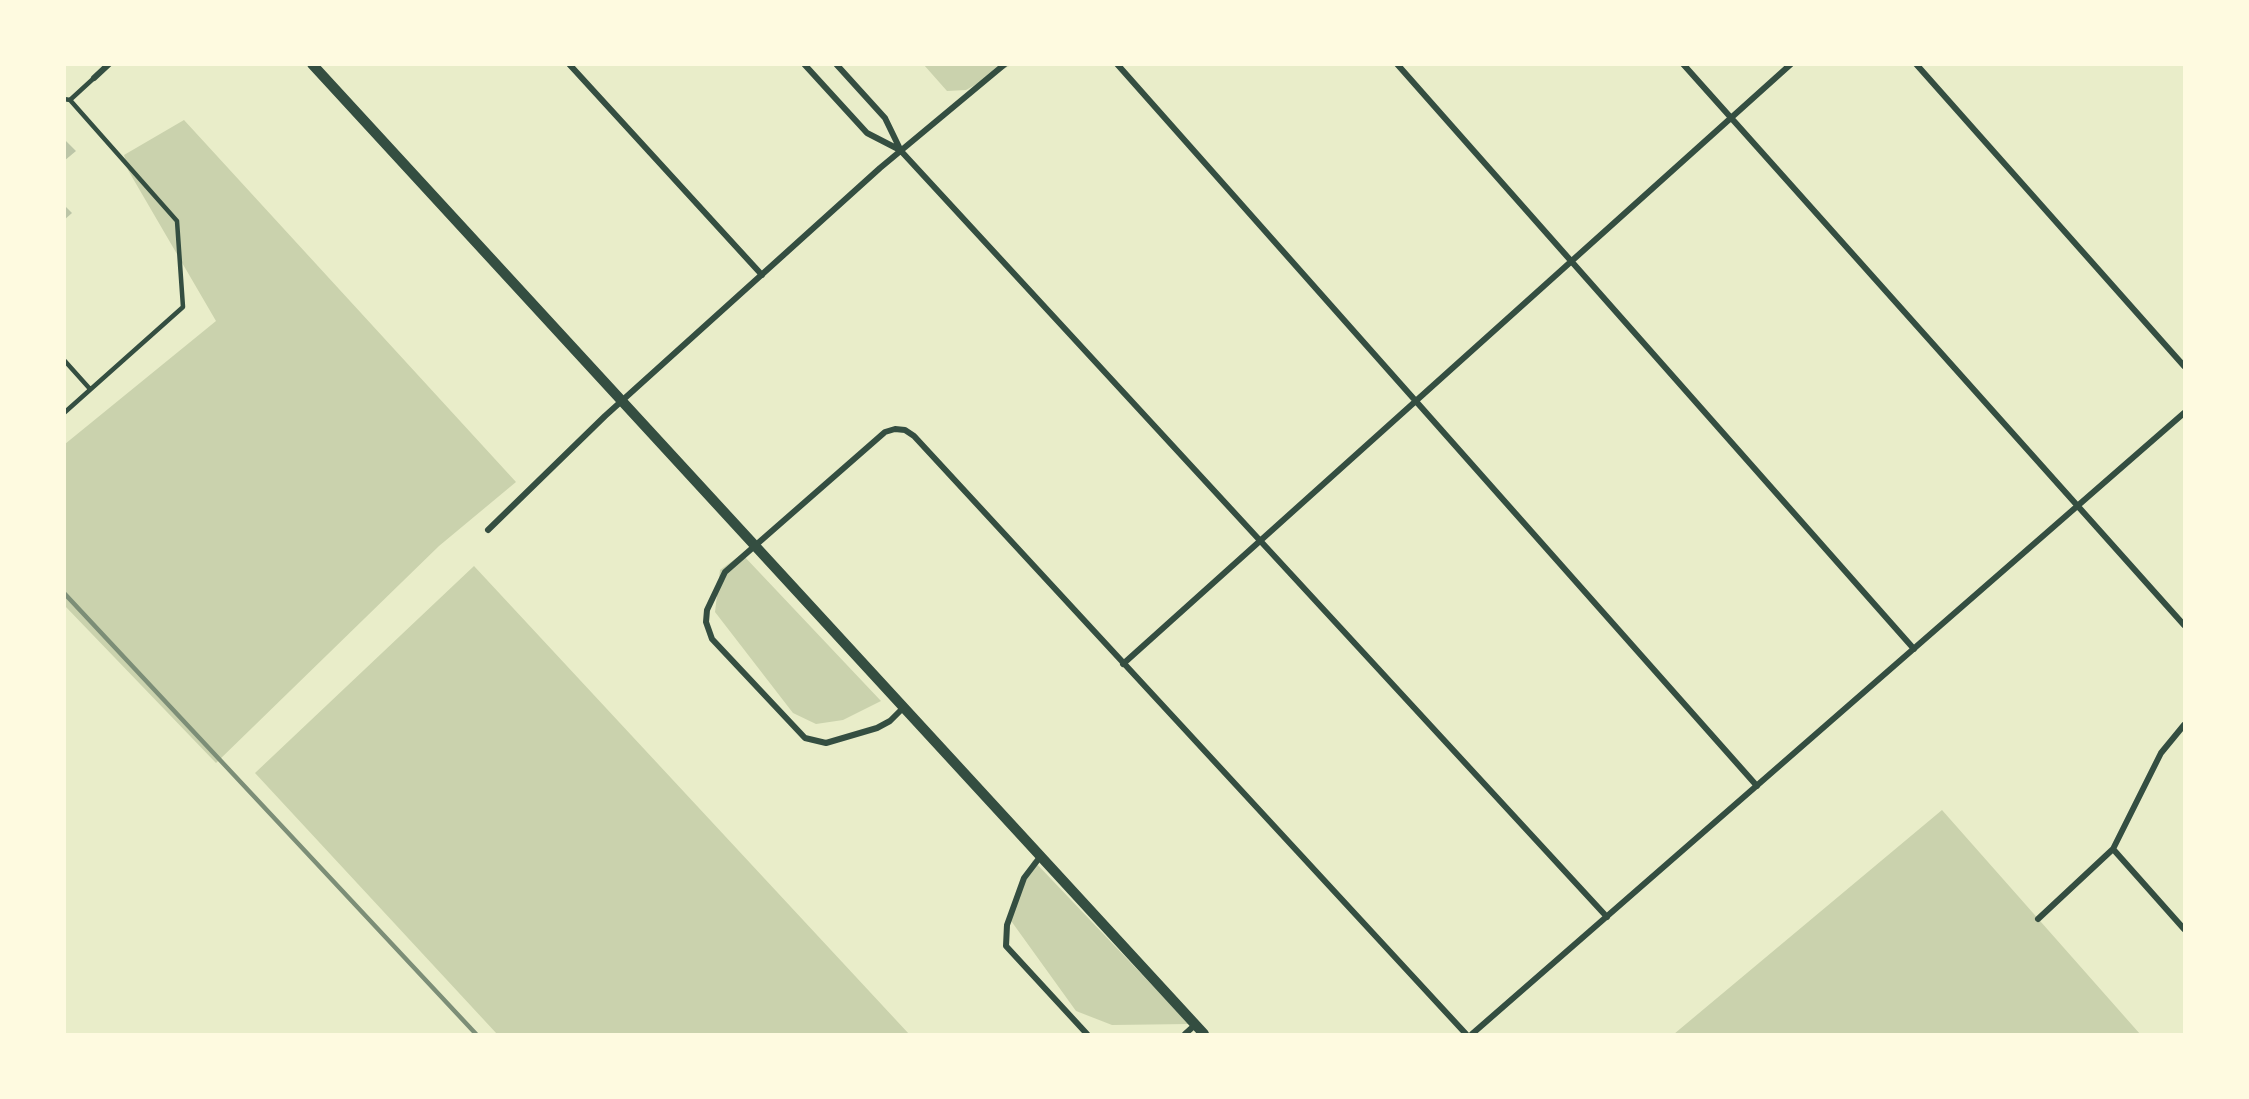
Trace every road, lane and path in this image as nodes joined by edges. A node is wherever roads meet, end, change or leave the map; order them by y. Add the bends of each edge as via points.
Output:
1 (109, 64) edge
2 (312, 64) edge
3 (569, 64) edge
4 (804, 64) edge
5 (836, 64) edge
6 (1005, 64) edge
7 (1117, 64) edge
8 (1397, 64) edge
9 (1683, 64) edge
10 (1791, 64) edge
11 (1916, 64) edge
12 (94, 78) joint
13 (67, 100) edge
14 (1731, 119) junction
15 (900, 151) junction
16 (1571, 261) junction
17 (762, 274) junction
18 (64, 360) edge
19 (2184, 366) edge
20 (90, 389) junction
21 (621, 401) junction
22 (1416, 401) junction
23 (64, 413) edge
24 (2184, 413) edge
25 (2077, 507) junction
26 (488, 530) dead end
27 (1260, 540) junction
28 (753, 545) junction
29 (2184, 625) edge
30 (1914, 649) junction
31 (1123, 664) junction
32 (904, 707) junction
33 (2184, 725) edge
34 (1757, 786) junction
35 (2113, 849) junction
36 (1040, 857) junction
37 (1607, 917) junction
38 (2038, 919) dead end
39 (2184, 928) edge
40 (1195, 1025) junction
41 (1087, 1035) edge
42 (1185, 1035) edge
43 (1204, 1035) edge
44 (1466, 1035) edge
45 (1472, 1035) edge

1 - 12 street
2 - 21 street
3 - 17 street
4 - 15 street via 867,133
5 - 15 street via 885,118
6 - 15 street
7 - 22 street
8 - 16 street
9 - 14 street
10 - 14 street
11 - 19 street
12 - 13 lane
13 - 20 lane via 177,221 183,307
14 - 16 street
14 - 25 street
15 - 17 street
15 - 27 street
16 - 22 street
16 - 30 street
17 - 21 street
18 - 20 lane
20 - 23 lane
21 - 26 street
21 - 28 street
22 - 27 street
22 - 34 street
24 - 25 street
25 - 29 street
25 - 30 street
27 - 31 street
27 - 37 street
28 - 31 street via 885,432 901,429 914,436
28 - 32 street
28 - 32 street via 721,577 708,610 706,628 798,732 813,741 833,742 877,728
30 - 34 street
31 - 44 street
32 - 36 street
33 - 35 street via 2165,746
34 - 37 street
35 - 38 street
35 - 39 street
36 - 40 street
36 - 41 street via 1024,878 1007,925 1006,946
37 - 45 street
40 - 42 street
40 - 43 street

